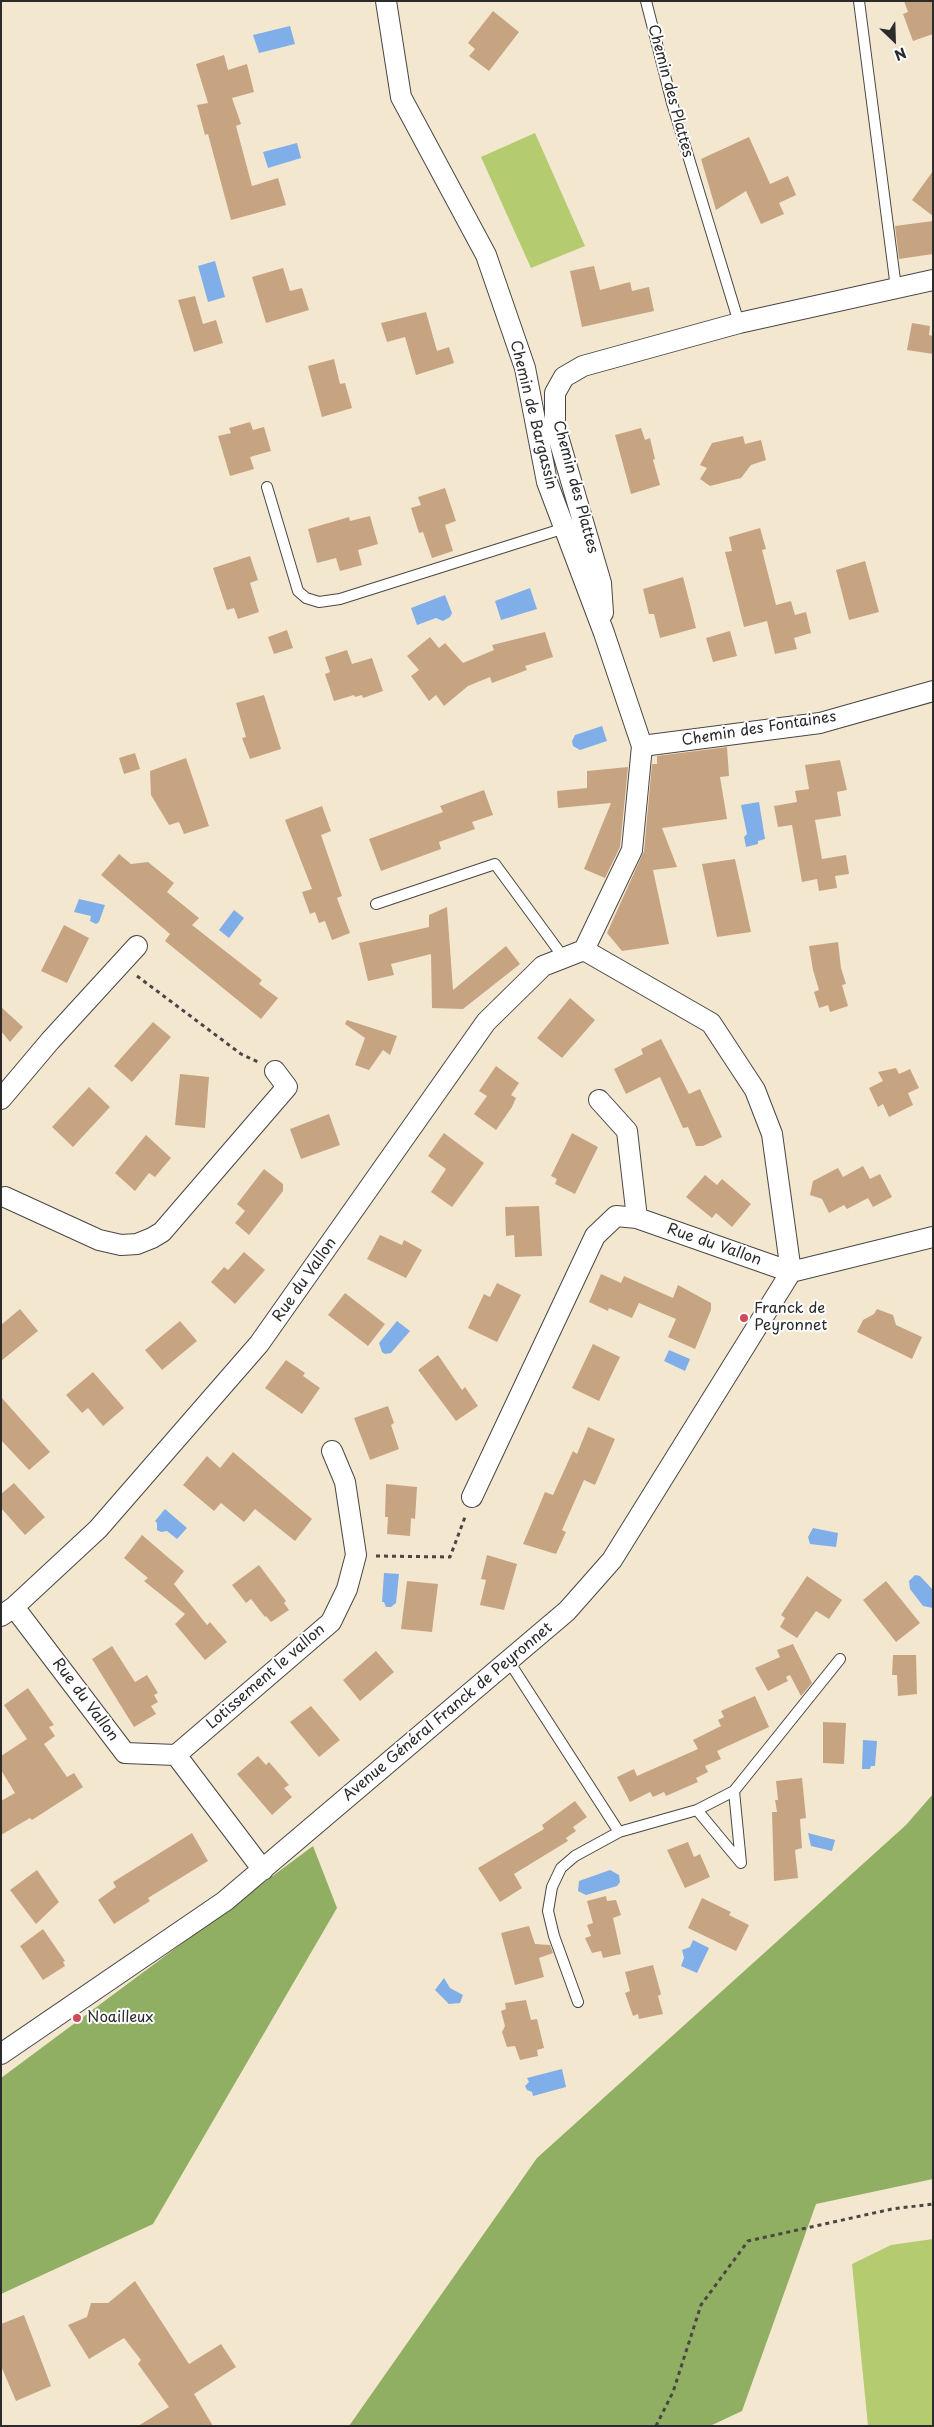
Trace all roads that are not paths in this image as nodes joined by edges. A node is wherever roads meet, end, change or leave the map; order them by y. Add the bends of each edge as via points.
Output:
1 (386, 1) edge
2 (646, 1) edge
3 (859, 1) edge
4 (933, 280) edge
5 (896, 288) junction
6 (739, 323) junction
7 (267, 487) dead end
8 (565, 528) junction
9 (604, 633) junction
10 (933, 691) edge
11 (642, 746) junction
12 (376, 904) dead end
13 (137, 946) dead end
14 (584, 950) junction
15 (564, 958) junction
16 (274, 1071) dead end
17 (1, 1099) edge
18 (599, 1100) dead end
19 (2, 1193) edge
20 (637, 1218) junction
21 (933, 1237) edge
22 (792, 1272) junction
23 (332, 1451) dead end
24 (472, 1497) road end
25 (8, 1612) edge
26 (840, 1659) dead end
27 (508, 1660) junction
28 (176, 1755) junction
29 (734, 1791) junction
30 (697, 1810) junction
31 (619, 1832) junction
32 (263, 1870) junction
33 (578, 2002) dead end
34 (1, 2054) edge

1 - 8 street, Chemin de Bargassin via 401,98 486,255 525,368 548,482
2 - 6 lane, Chemin des Plattes via 672,103
3 - 5 lane
4 - 5 street, Chemin des Plattes
5 - 6 street, Chemin des Plattes
6 - 9 street, Chemin des Plattes via 583,366 564,377 555,393 556,426 601,583
7 - 8 lane via 298,591 319,602 340,599
8 - 9 street, Chemin de Bargassin
9 - 11 street, Chemin de Bargassin
10 - 11 street, Chemin des Fontaines via 820,723
11 - 14 street, Chemin de Bargassin via 632,850
12 - 15 lane via 495,864
13 - 17 street
14 - 15 street, Rue du Vallon
14 - 22 street via 711,1023 755,1090 772,1134
15 - 25 street, Rue du Vallon via 543,966 486,1022 259,1344 98,1529
16 - 19 street via 287,1088 162,1232 152,1238 137,1244 121,1245 98,1240
18 - 20 street via 627,1131
20 - 22 street, Rue du Vallon
20 - 24 street, Rue du Vallon via 616,1216 595,1236
21 - 22 street
22 - 27 street, Avenue Général Franck de Peyronnet via 612,1560 567,1611
23 - 28 street, Lotissement le vallon via 345,1482 356,1555 347,1589 331,1622
25 - 28 street, Rue du Vallon via 125,1753
26 - 29 lane
27 - 31 lane
27 - 32 street, Avenue Général Franck de Peyronnet
28 - 32 street
29 - 30 lane
29 - 30 lane via 741,1862
30 - 31 lane
31 - 33 lane via 575,1856 561,1868 552,1887 548,1911
32 - 34 street, Avenue Général Franck de Peyronnet via 225,1901

